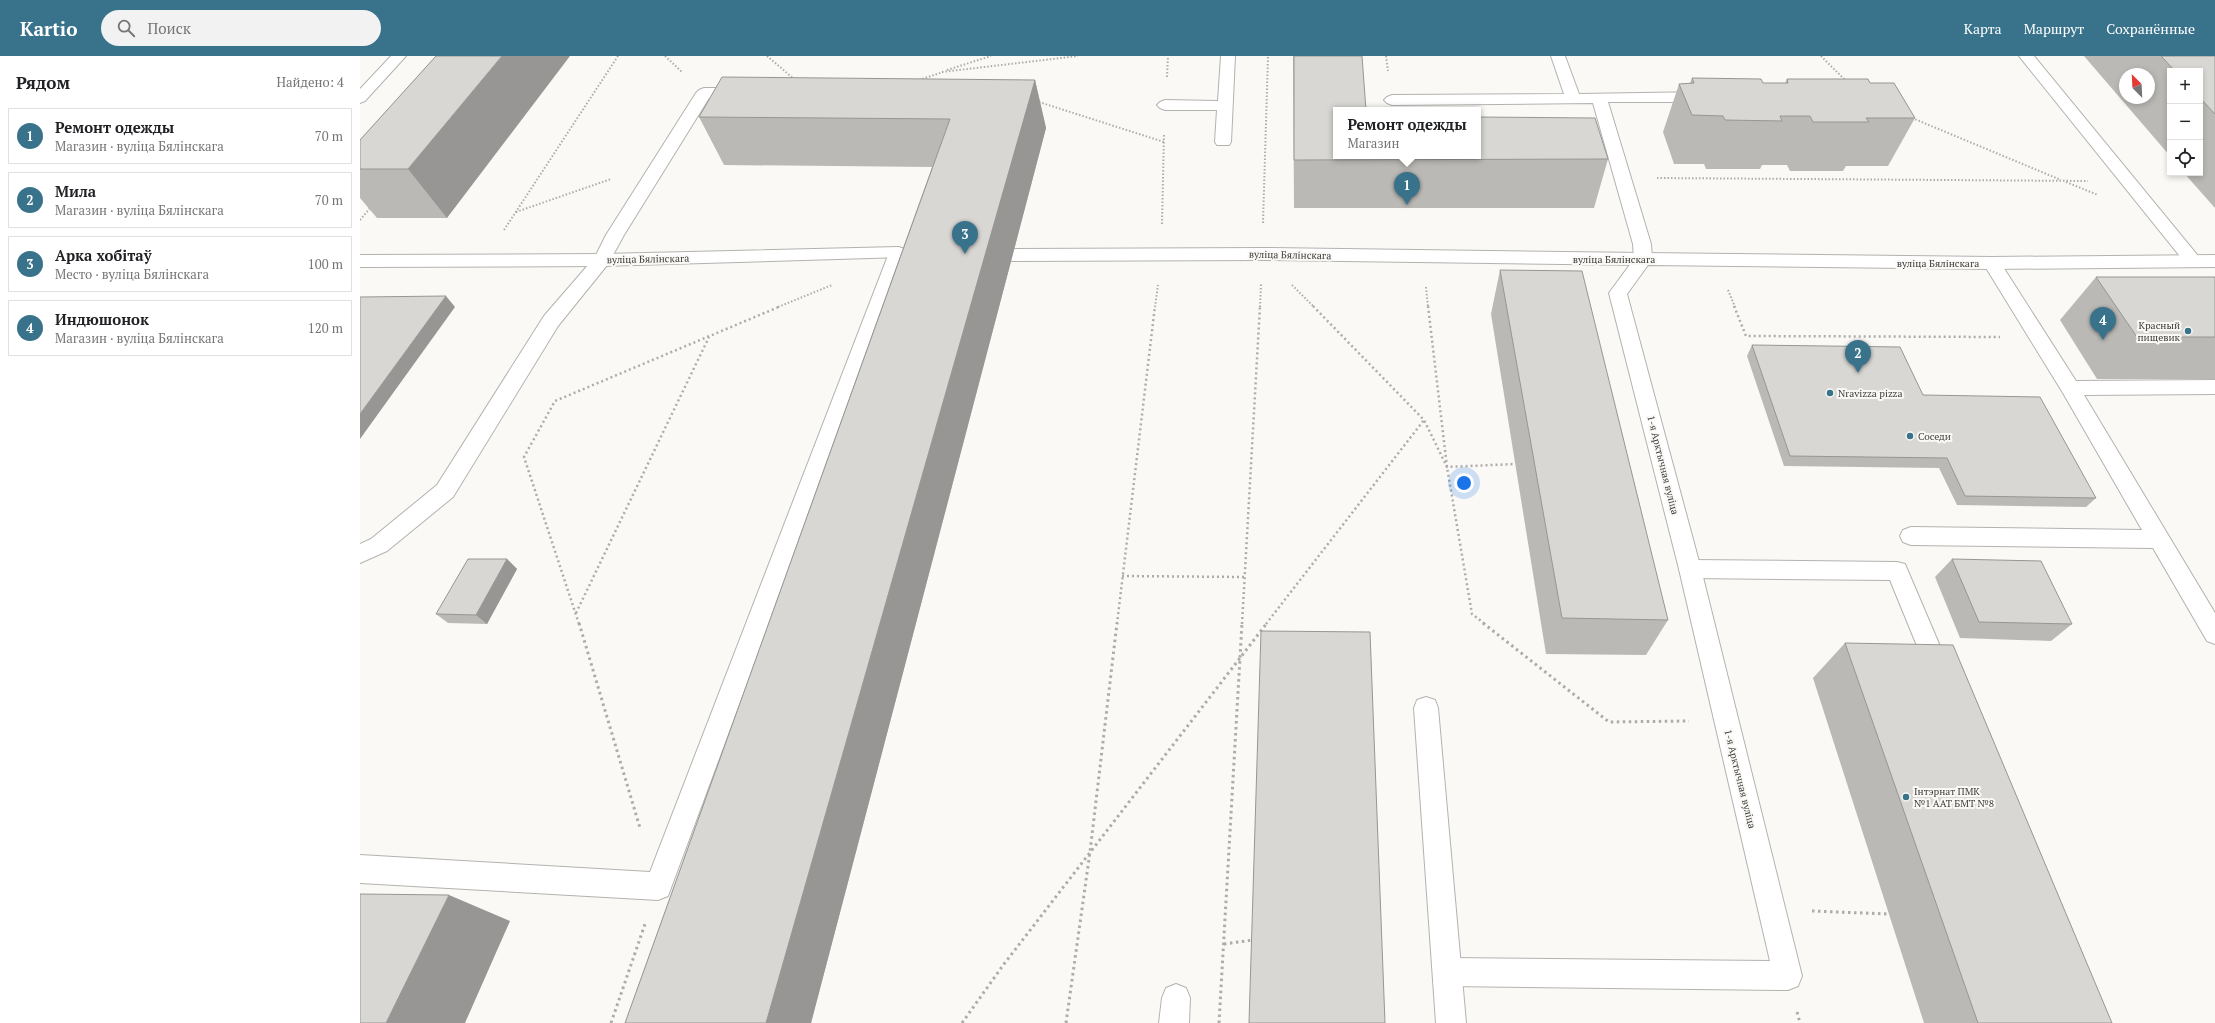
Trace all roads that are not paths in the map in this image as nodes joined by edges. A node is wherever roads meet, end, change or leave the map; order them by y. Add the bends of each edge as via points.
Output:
1 (399, 56) edge
2 (1228, 56) edge
3 (1558, 56) edge
4 (2026, 56) edge
5 (757, 93) edge
6 (1573, 97) junction
7 (1599, 97) junction
8 (1718, 97) edge
9 (360, 98) edge
10 (1392, 100) dead end
11 (1165, 105) road end
12 (1226, 106) junction
13 (1224, 142) dead end
14 (1012, 255) dead end
15 (1643, 258) junction
16 (602, 260) junction
17 (360, 261) edge
18 (2193, 261) junction
19 (2215, 261) edge
20 (1992, 263) junction
21 (2215, 387) edge
22 (2070, 388) junction
23 (1911, 536) dead end
24 (2160, 538) junction
25 (360, 554) edge
26 (1690, 569) junction
27 (2215, 634) edge
28 (1949, 695) edge
29 (1426, 708) dead end
30 (360, 869) edge
31 (1448, 972) junction
32 (1451, 1023) edge

1 - 9 street
2 - 12 street
3 - 6 street
4 - 18 street
5 - 16 street via 704,93 615,234
6 - 7 street
6 - 10 street
7 - 8 street
7 - 15 street via 1624,178 1642,244
11 - 12 street
12 - 13 street
14 - 15 street, вуліца Бялінскага via 1263,254
15 - 20 street, вуліца Бялінскага
15 - 26 street, 1-я Арктычная вуліца via 1618,293
16 - 17 street, вуліца Бялінскага
16 - 25 street via 551,321 445,491 379,545
16 - 30 street, вуліца Бялінскага via 906,253 658,886
18 - 19 street, вуліца Бялінскага
18 - 20 street, вуліца Бялінскага
20 - 22 street
21 - 22 street
22 - 24 street
23 - 24 street
24 - 27 street
26 - 28 street via 1897,571
26 - 31 street, 1-я Арктычная вуліца via 1788,976
29 - 31 street
31 - 32 street

